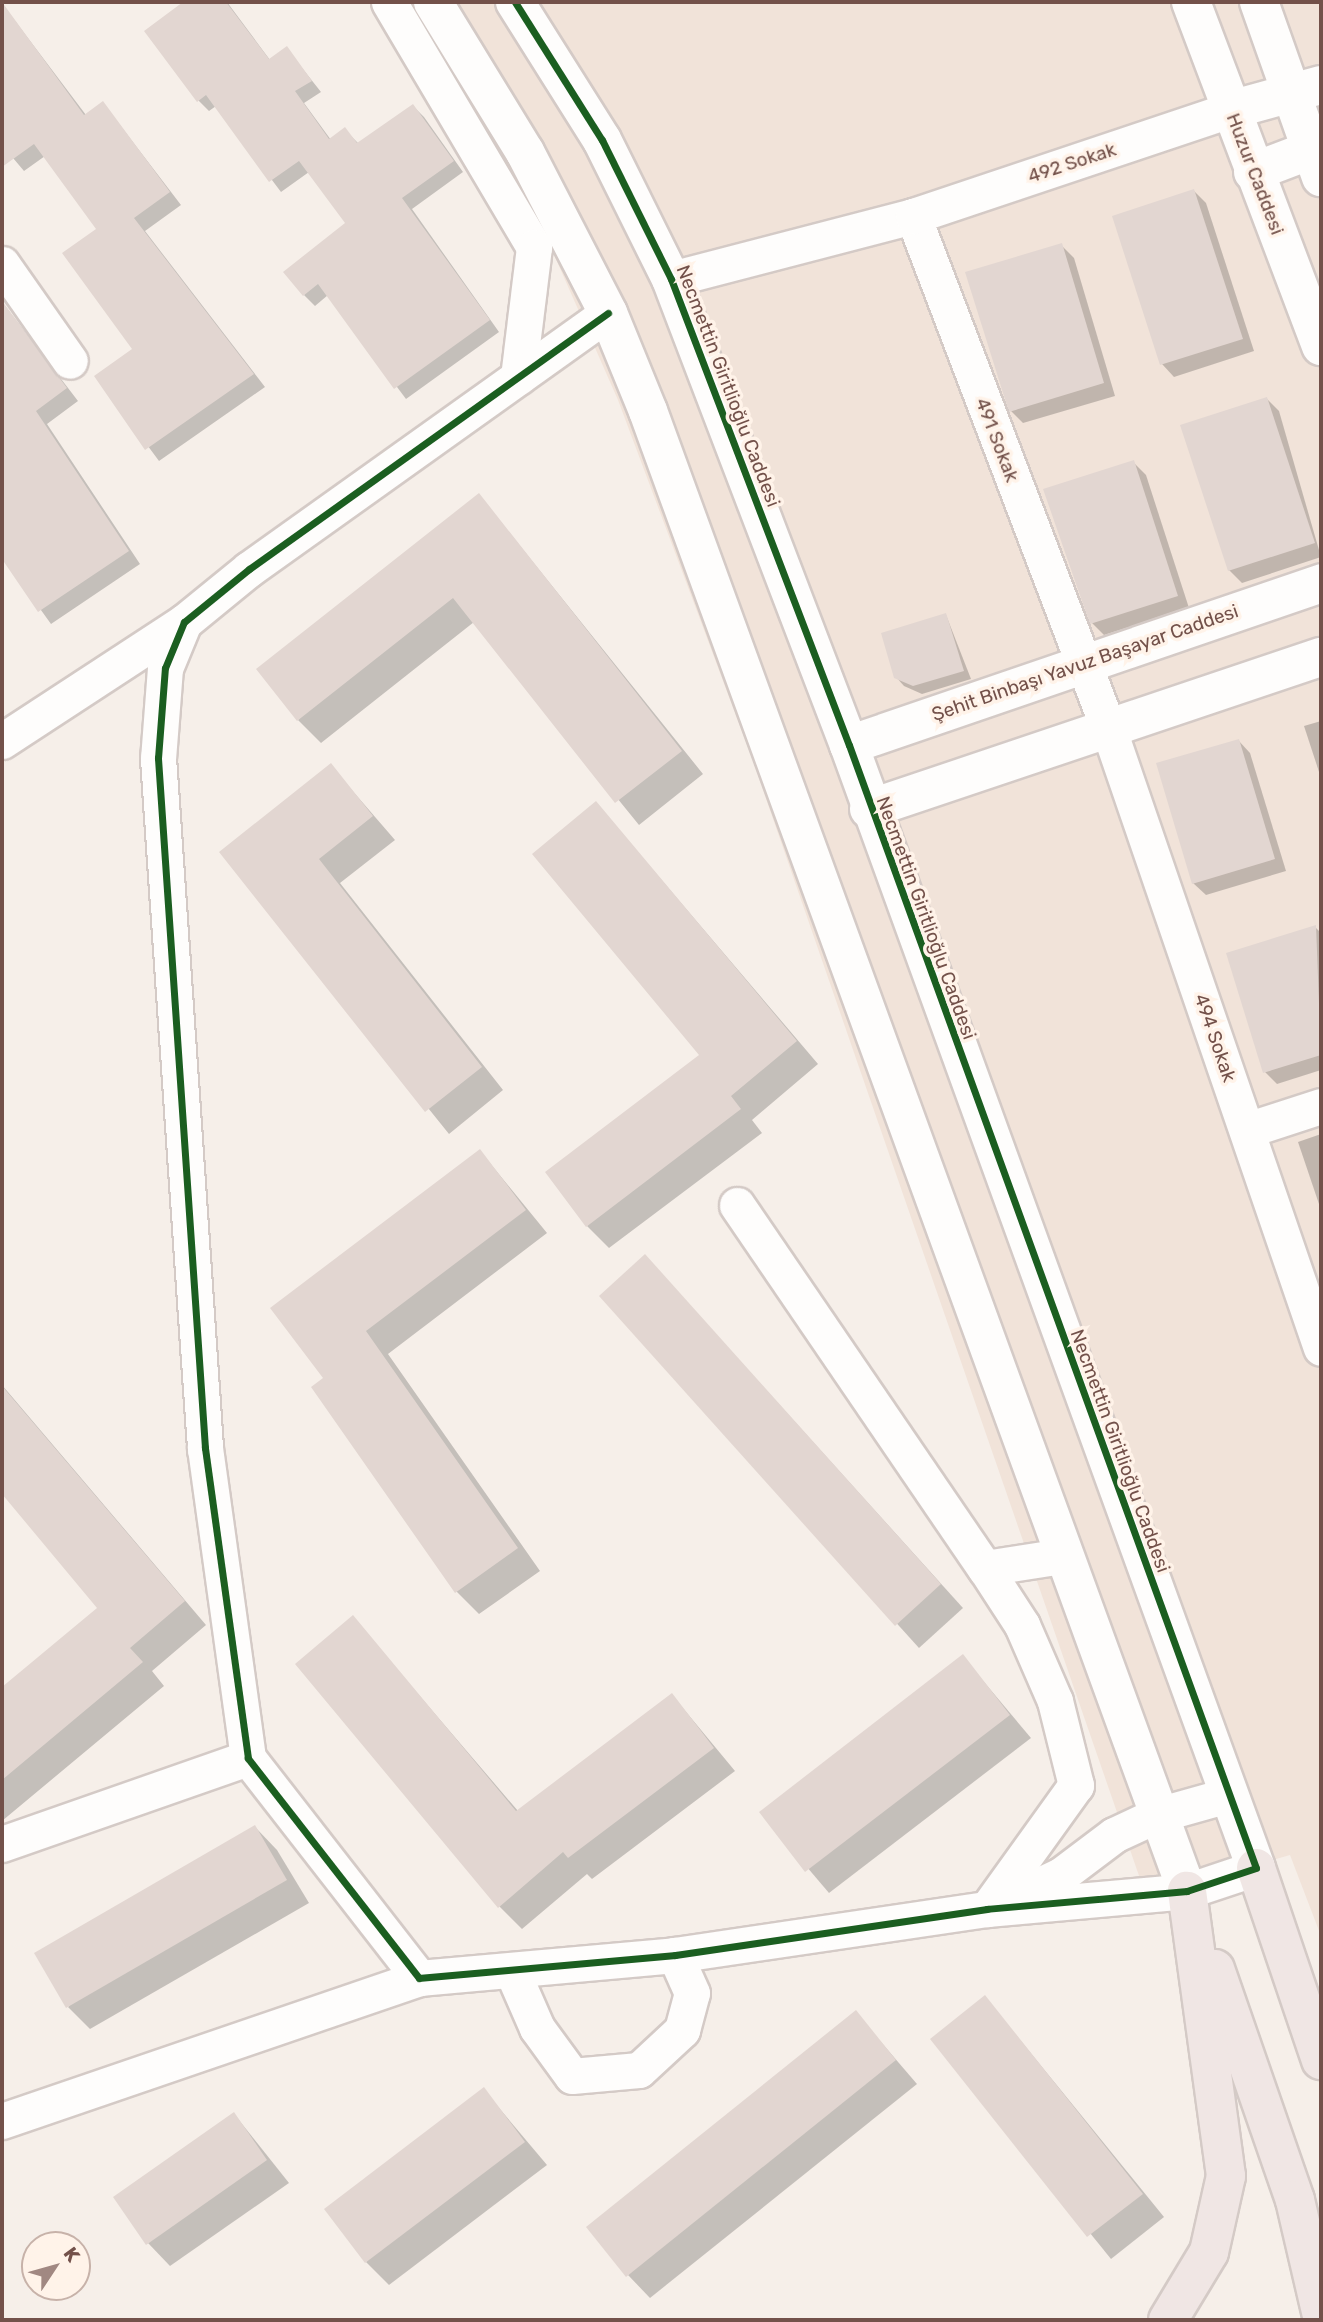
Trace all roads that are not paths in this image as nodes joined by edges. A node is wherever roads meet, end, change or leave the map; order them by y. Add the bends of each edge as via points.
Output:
1 (389, 2) edge
2 (433, 2) edge
3 (515, 2) edge
4 (1191, 2) edge
5 (1259, 2) edge
6 (1308, 90) edge
7 (1230, 110) junction
8 (1318, 157) edge
9 (1253, 172) junction
10 (913, 216) junction
11 (2, 264) edge
12 (671, 279) junction
13 (608, 313) junction
14 (1321, 346) edge
15 (71, 361) dead end
16 (519, 377) junction
17 (1321, 583) edge
18 (184, 622) junction
19 (1321, 657) edge
20 (1082, 663) junction
21 (1109, 730) junction
22 (2, 741) edge
23 (849, 745) junction
24 (869, 809) junction
25 (1321, 1106) edge
26 (1247, 1130) junction
27 (737, 1205) dead end
28 (1321, 1348) edge
29 (1062, 1556) junction
30 (985, 1568) junction
31 (248, 1758) junction
32 (1228, 1795) junction
33 (1157, 1815) junction
34 (2, 1844) edge
35 (1256, 1868) junction
36 (1187, 1891) junction
37 (987, 1909) junction
38 (675, 1955) junction
39 (513, 1973) junction
40 (419, 1978) junction
41 (1321, 2002) edge
42 (1321, 2060) edge
43 (2, 2121) edge
44 (1321, 2312) edge
45 (1168, 2320) edge

1 - 16 street via 534,247
2 - 13 street via 525,152
3 - 12 street, Necmettin Giritlioğlu Caddesi via 602,140
4 - 7 street, Huzur Caddesi
5 - 6 street
6 - 7 street
6 - 8 street
7 - 9 street, Huzur Caddesi
7 - 10 street, 492 Sokak
8 - 9 street
9 - 14 street, Huzur Caddesi
10 - 12 street, 492 Sokak
10 - 20 street, 491 Sokak
11 - 15 street
12 - 23 street, Necmettin Giritlioğlu Caddesi
13 - 16 street
13 - 29 street via 797,807
16 - 18 street
17 - 20 street, Şehit Binbaşı Yavuz Başayar Caddesi
18 - 22 street
18 - 31 street via 165,668 158,758 205,1448
19 - 21 street
20 - 21 street, 491 Sokak
20 - 23 street, Şehit Binbaşı Yavuz Başayar Caddesi
21 - 24 street
21 - 26 street, 494 Sokak
23 - 24 street, Necmettin Giritlioğlu Caddesi
24 - 32 street, Necmettin Giritlioğlu Caddesi
25 - 26 street
26 - 28 street, 494 Sokak
27 - 30 street
29 - 30 street
29 - 33 street
30 - 37 street via 1022,1625 1055,1701 1076,1785
31 - 34 street
31 - 40 street
32 - 33 street
32 - 35 street, Necmettin Giritlioğlu Caddesi
33 - 36 street
33 - 37 street via 1114,1835 1061,1875
35 - 36 street
35 - 41 highway
35 - 42 highway
36 - 37 street
36 - 44 highway via 1295,2200
36 - 45 highway via 1226,2176 1209,2252
37 - 38 street
38 - 39 street
38 - 39 street via 692,1993 682,2030 639,2070 572,2076 537,2028
39 - 40 street
40 - 43 street

